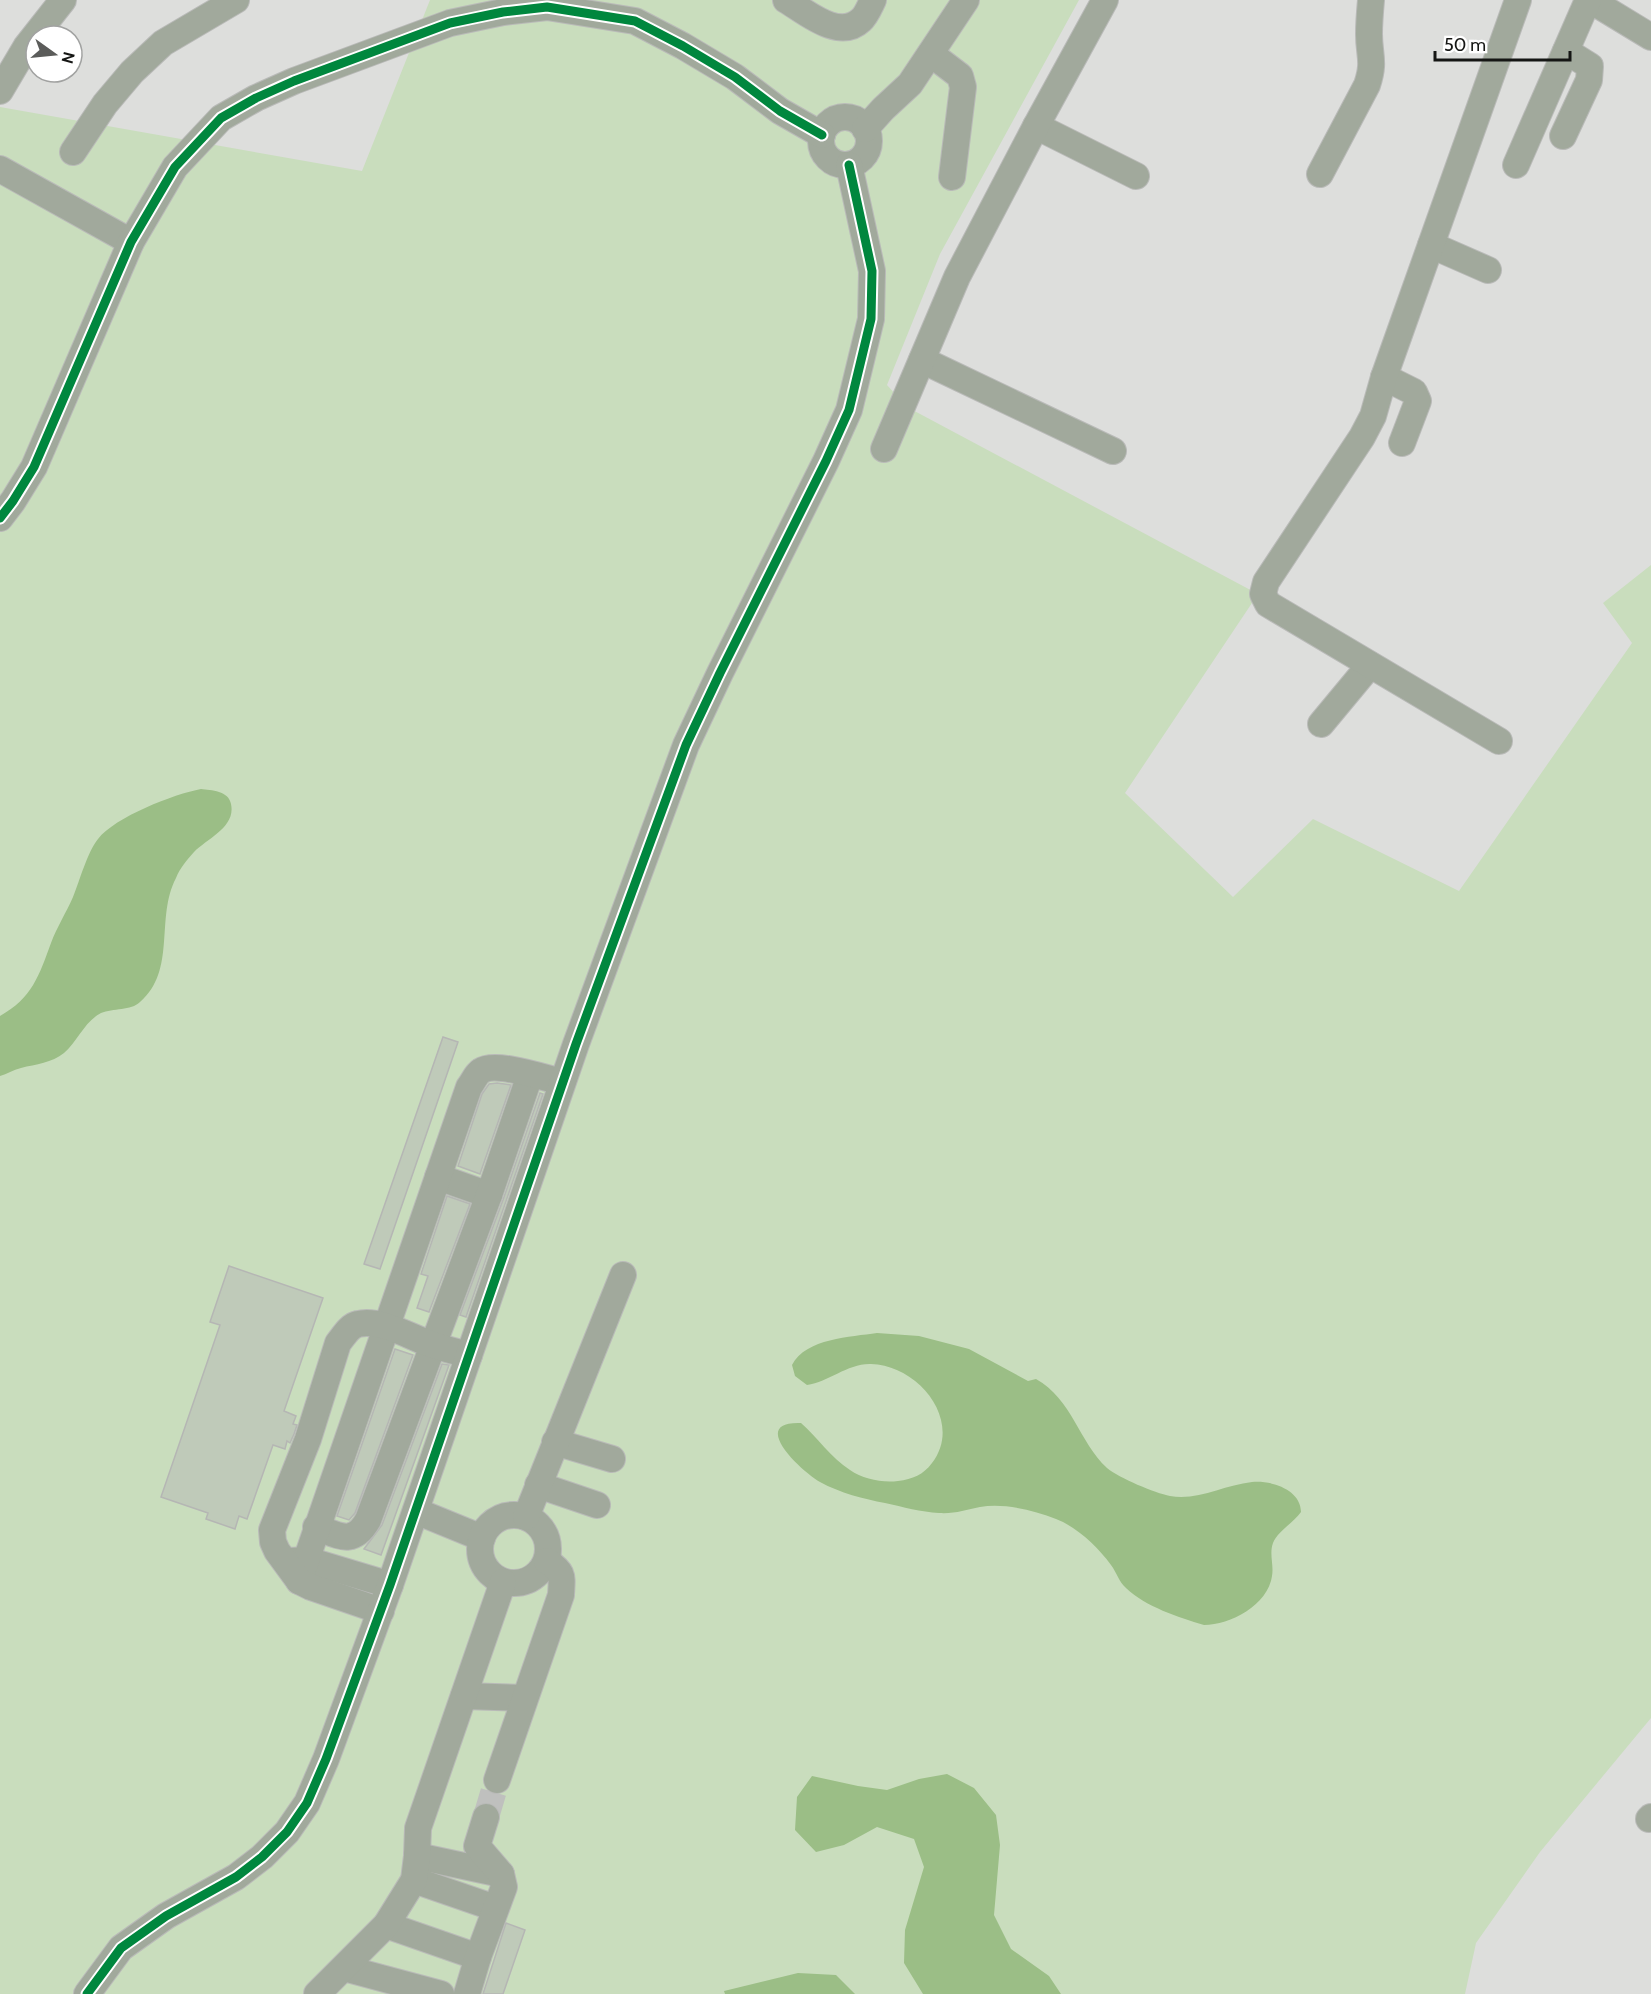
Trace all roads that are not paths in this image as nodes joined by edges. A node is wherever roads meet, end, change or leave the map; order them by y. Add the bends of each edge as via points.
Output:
1 (63, 0) edge
2 (236, 0) edge
3 (786, 0) edge
4 (873, 0) edge
5 (966, 0) edge
6 (1106, 0) edge
7 (1371, 0) edge
8 (1518, 0) edge
9 (1589, 0) edge
10 (576, 6) edge
11 (200, 10) edge
12 (1651, 37) edge
13 (1566, 51) junction
14 (931, 54) junction
15 (0, 91) edge
16 (1036, 126) junction
17 (866, 129) junction
18 (822, 135) junction
19 (1563, 136) dead end
20 (73, 152) dead end
21 (849, 165) junction
22 (1516, 165) dead end
23 (0, 169) edge
24 (1320, 174) dead end
25 (1136, 176) dead end
26 (952, 177) dead end
27 (131, 242) junction
28 (1431, 245) junction
29 (1488, 270) dead end
30 (922, 360) junction
31 (1384, 377) junction
32 (1402, 443) dead end
33 (884, 449) dead end
34 (1113, 451) dead end
35 (0, 518) edge
36 (1370, 665) junction
37 (1321, 724) dead end
38 (1499, 741) dead end
39 (530, 1075) junction
40 (562, 1082) junction
41 (438, 1177) junction
42 (489, 1195) junction
43 (623, 1275) dead end
44 (387, 1326) junction
45 (434, 1345) junction
46 (469, 1356) junction
47 (308, 1439) junction
48 (555, 1442) junction
49 (343, 1450) junction
50 (612, 1459) dead end
51 (538, 1485) junction
52 (597, 1505) dead end
53 (416, 1511) junction
54 (526, 1517) junction
55 (316, 1527) junction
56 (482, 1538) junction
57 (547, 1561) junction
58 (296, 1567) junction
59 (503, 1582) junction
60 (390, 1585) junction
61 (381, 1611) junction
62 (464, 1696) junction
63 (524, 1698) junction
64 (497, 1780) tunnel mouth
65 (486, 1817) tunnel mouth
66 (416, 1868) junction
67 (501, 1874) junction
68 (495, 1908) junction
69 (386, 1925) junction
70 (478, 1957) junction
71 (351, 1978) edge
72 (87, 1994) edge
73 (317, 1994) edge
74 (441, 1994) edge
75 (467, 1994) edge

1 - 15 street via 26,46
2 - 11 street
3 - 4 street via 833,27 848,27 862,20
5 - 14 street
6 - 16 street
7 - 24 street via 1371,72
8 - 28 street
9 - 12 street
9 - 13 street
10 - 18 street via 635,21 683,46
10 - 27 street via 503,12 450,24 256,98 221,118 175,167
11 - 20 street via 132,72
13 - 19 street via 1590,66 1589,80
13 - 22 street
14 - 17 street via 910,84
14 - 26 street via 960,76 963,87
16 - 25 street
16 - 30 street via 957,277
17 - 18 street via 846,117 831,122
17 - 21 street via 867,152
18 - 21 street via 827,157 840,165
21 - 40 street via 872,271 871,319 849,410 686,745
23 - 27 street
27 - 35 street via 34,467
28 - 29 street
28 - 31 street
30 - 33 street
30 - 34 street
31 - 32 street via 1414,392 1418,401
31 - 36 street via 1362,437 1266,582 1263,594 1268,604
36 - 37 street
36 - 38 street
39 - 40 street
39 - 41 street via 504,1068 479,1072
39 - 42 street
40 - 46 street
41 - 42 street
41 - 44 street
42 - 45 street
43 - 48 street
44 - 45 street
44 - 47 street via 356,1324 338,1343
44 - 49 street
45 - 46 street
45 - 55 street via 361,1532 353,1537 342,1536
46 - 53 street
47 - 49 street
47 - 58 street via 272,1530 273,1542
48 - 50 street
48 - 51 street
49 - 55 street
51 - 52 street
51 - 54 street
53 - 56 street
53 - 60 street
54 - 56 street via 508,1515 492,1523
54 - 57 street via 541,1527 548,1543
55 - 58 street
56 - 59 street via 481,1556 488,1572
57 - 59 street via 537,1575 520,1583
57 - 63 street via 562,1575 561,1595
58 - 60 street
58 - 61 street via 311,1587
59 - 62 street
60 - 61 street
61 - 72 street via 326,1759 307,1803 287,1832 236,1877 166,1916 121,1948
62 - 63 street
62 - 66 street via 418,1828
63 - 64 street
65 - 67 street via 477,1846
66 - 67 street
66 - 68 street
66 - 69 street
67 - 68 street via 504,1887
68 - 70 street
69 - 70 street
69 - 71 street
70 - 75 street
71 - 73 street
71 - 74 street

